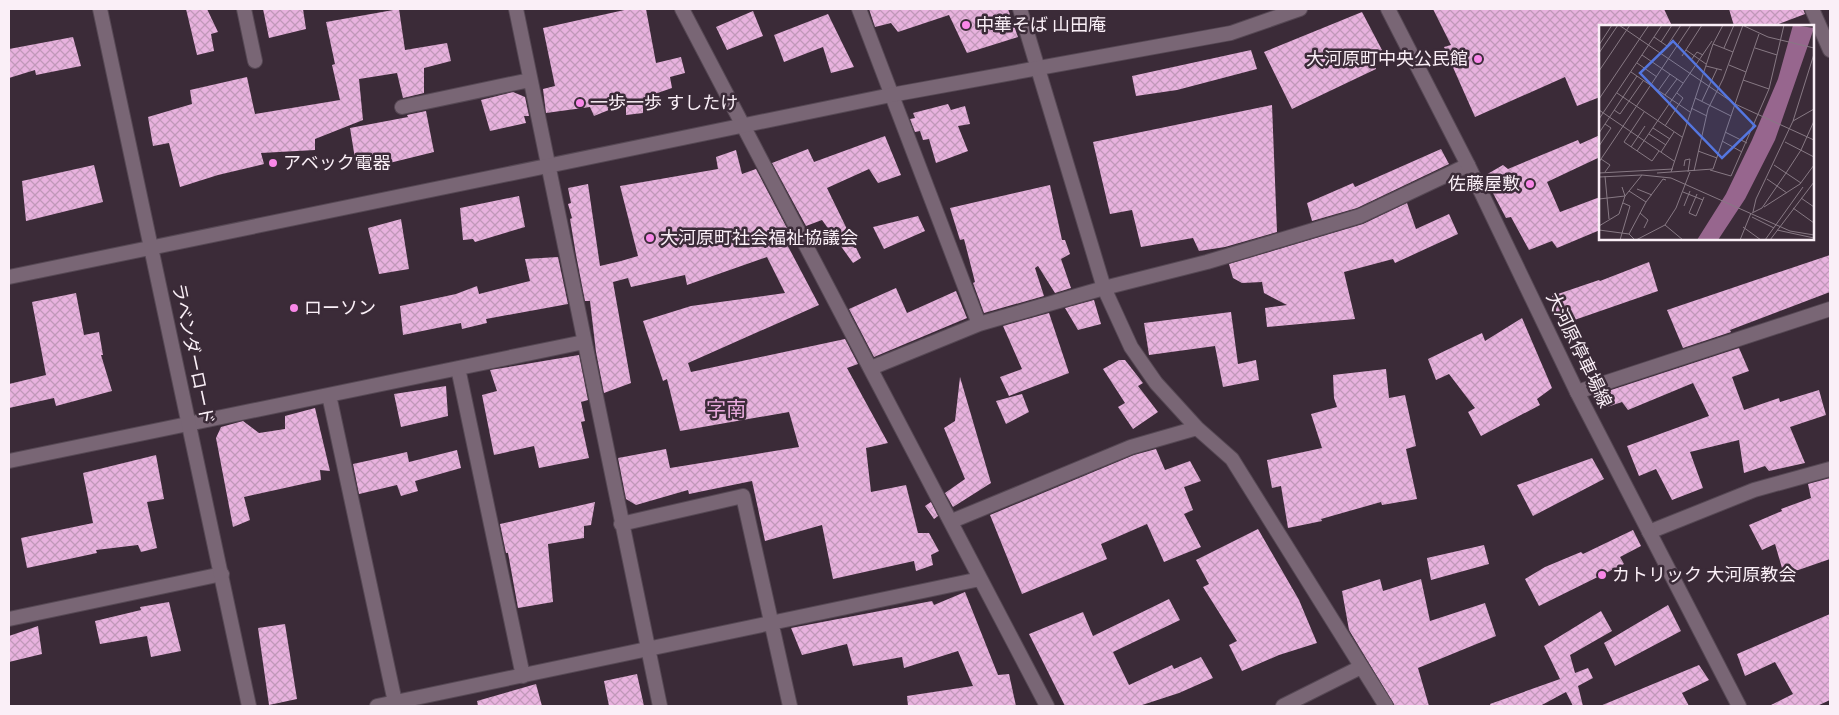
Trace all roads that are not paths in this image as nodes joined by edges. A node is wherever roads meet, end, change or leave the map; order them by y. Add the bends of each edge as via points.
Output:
1 (100, 9) edge
2 (244, 9) edge
3 (516, 9) edge
4 (682, 9) edge
5 (859, 9) edge
6 (1020, 9) edge
7 (1300, 9) edge
8 (1388, 9) edge
9 (1812, 9) edge
10 (1830, 50) edge
11 (255, 61) dead end
12 (1038, 68) junction
13 (530, 80) junction
14 (891, 94) junction
15 (402, 107) dead end
16 (742, 125) junction
17 (1468, 165) junction
18 (548, 167) junction
19 (150, 247) junction
20 (9, 277) edge
21 (1104, 288) junction
22 (1830, 309) edge
23 (979, 324) junction
24 (584, 342) junction
25 (458, 368) junction
26 (871, 368) junction
27 (1578, 392) junction
28 (329, 395) junction
29 (189, 424) junction
30 (1197, 428) junction
31 (9, 461) edge
32 (1830, 470) edge
33 (952, 521) junction
34 (622, 524) junction
35 (1650, 532) junction
36 (222, 574) junction
37 (980, 579) junction
38 (9, 619) edge
39 (771, 623) junction
40 (647, 649) junction
41 (1362, 667) junction
42 (523, 676) junction
43 (395, 702) junction
44 (249, 706) edge
45 (377, 706) edge
46 (660, 706) edge
47 (790, 706) edge
48 (1047, 706) edge
49 (1283, 706) edge
50 (1386, 706) edge
51 (1739, 706) edge

1 - 19 street, ラベンダーロード
2 - 11 street
3 - 13 street
4 - 16 street
5 - 14 street
6 - 12 street
7 - 12 street via 1231,33
8 - 17 street, 大河原停車場線
9 - 10 street
12 - 14 street
12 - 21 street
13 - 15 street
13 - 18 street
14 - 16 street
14 - 23 street
16 - 18 street
16 - 26 street
17 - 21 street via 1360,216 1207,262
17 - 27 street, 大河原停車場線
18 - 19 street
18 - 24 street
19 - 20 street
19 - 29 street, ラベンダーロード
21 - 23 street
21 - 30 street via 1131,347 1156,383
22 - 27 street
23 - 26 street
24 - 25 street
24 - 34 street
25 - 28 street
25 - 42 street
26 - 33 street
27 - 35 street, 大河原停車場線
28 - 29 street
28 - 43 street
29 - 31 street
29 - 36 street, ラベンダーロード
30 - 33 street via 1131,447
30 - 41 street via 1232,459
32 - 35 street via 1754,490
33 - 37 street
34 - 39 street via 743,496
34 - 40 street
35 - 51 street, 大河原停車場線
36 - 38 street
36 - 44 street, ラベンダーロード
37 - 39 street
37 - 48 street
39 - 40 street
39 - 47 street
40 - 42 street
40 - 46 street
41 - 49 street
41 - 50 street
42 - 43 street
43 - 45 street

